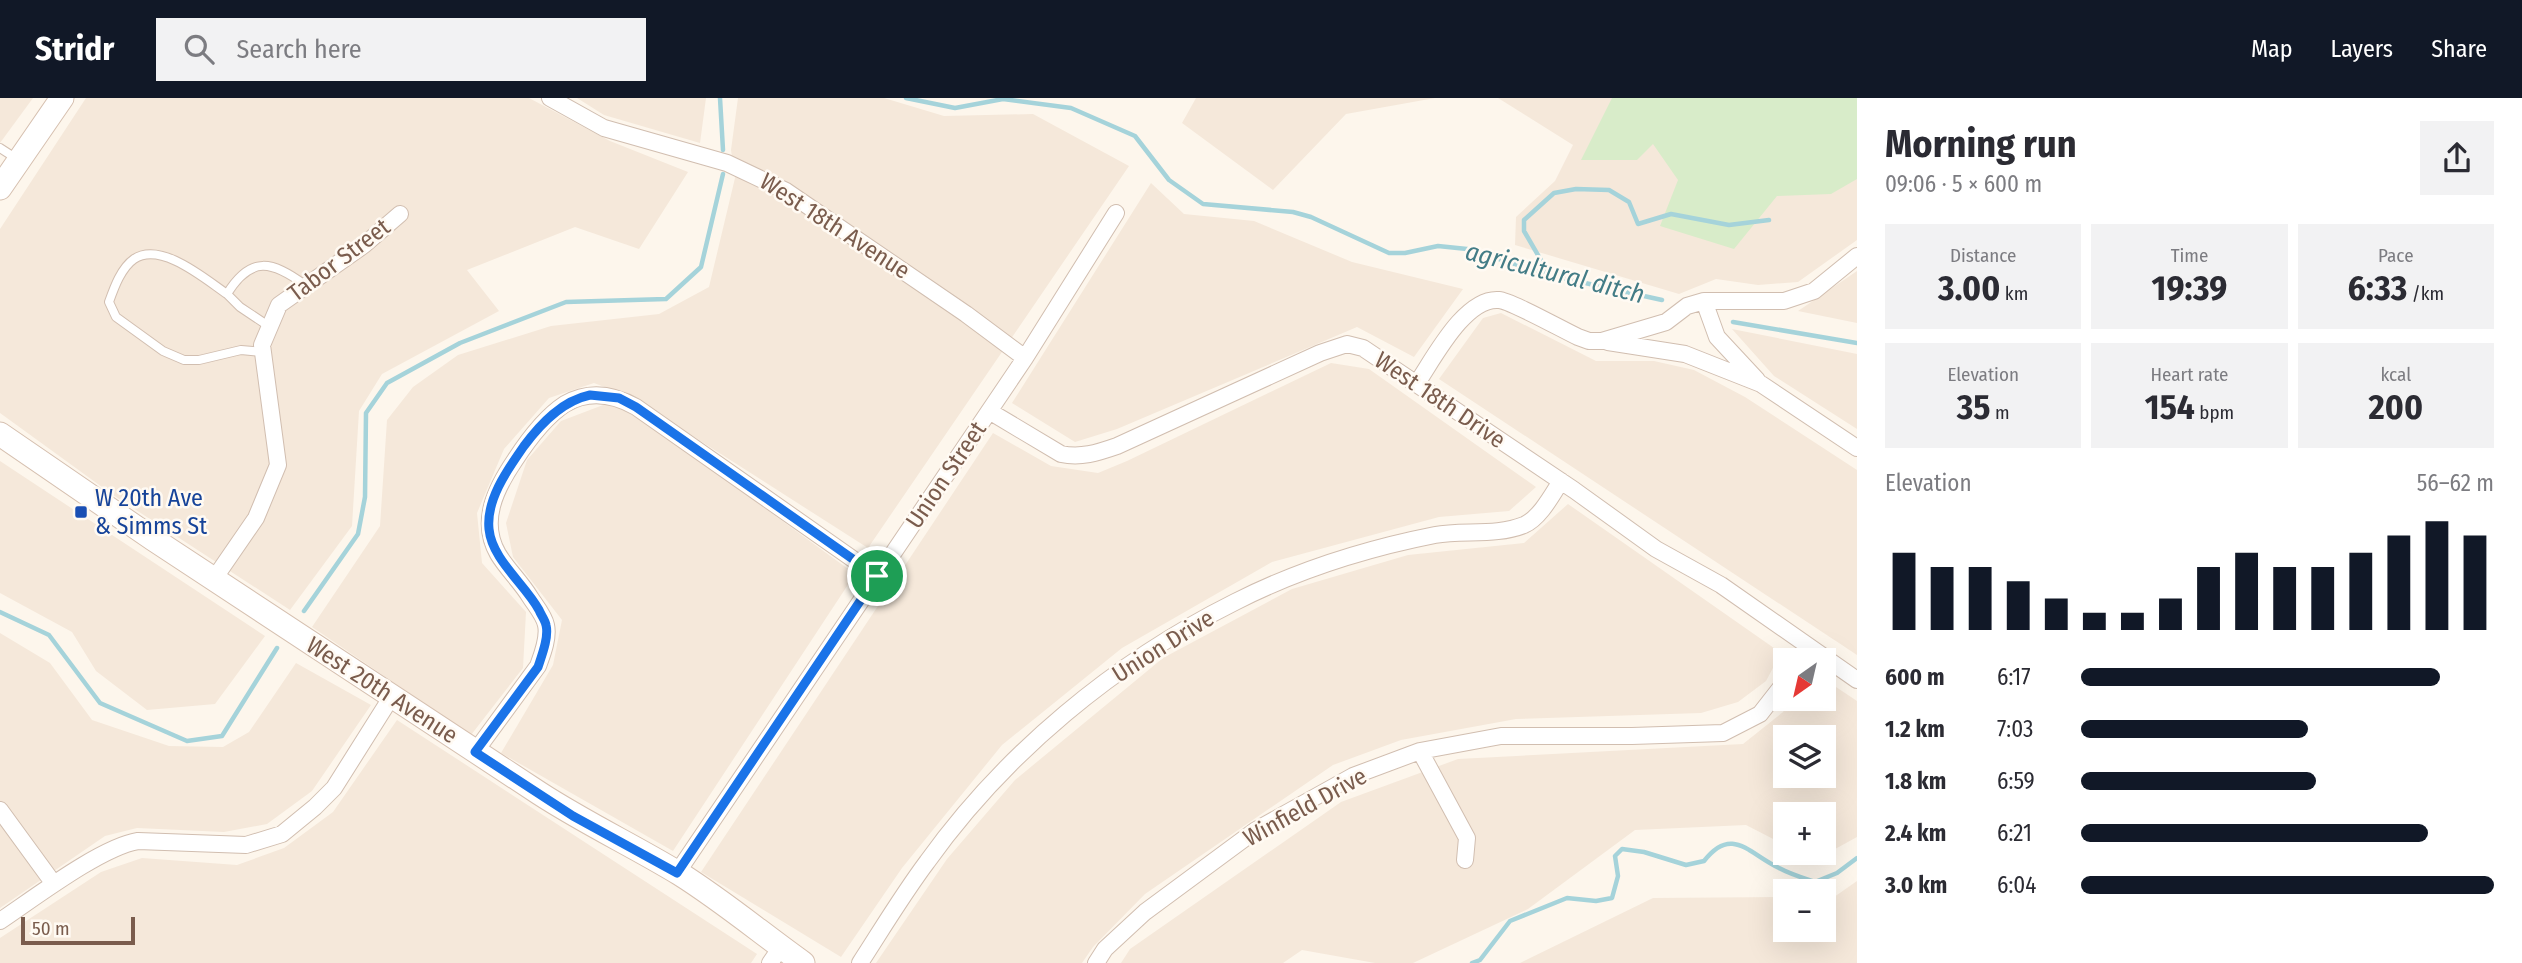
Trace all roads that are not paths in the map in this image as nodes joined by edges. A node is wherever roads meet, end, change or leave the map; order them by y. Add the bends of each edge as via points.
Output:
1 (62, 98) edge
2 (550, 98) edge
3 (0, 148) edge
4 (19, 161) junction
5 (0, 188) edge
6 (1116, 212) dead end
7 (400, 214) dead end
8 (1857, 256) edge
9 (305, 285) junction
10 (227, 294) junction
11 (1704, 301) junction
12 (270, 327) junction
13 (1602, 341) junction
14 (263, 352) junction
15 (1025, 358) junction
16 (1418, 383) junction
17 (1761, 384) junction
18 (989, 411) junction
19 (0, 434) edge
20 (1857, 448) edge
21 (1561, 481) junction
22 (877, 576) junction
23 (214, 579) junction
24 (1798, 648) edge
25 (1836, 670) edge
26 (1857, 680) edge
27 (392, 696) junction
28 (1773, 697) edge
29 (1420, 751) junction
30 (475, 752) junction
31 (0, 810) edge
32 (1465, 860) dead end
33 (677, 873) junction
34 (54, 884) junction
35 (0, 921) edge
36 (775, 955) edge
37 (803, 963) edge
38 (860, 963) edge
39 (1096, 963) edge

1 - 4 street
2 - 15 street, West 18th Avenue via 604,128 727,163 786,191
3 - 4 lane
4 - 5 street
6 - 15 street, Union Street
7 - 9 street, Tabor Street
8 - 11 street via 1814,290 1784,300
9 - 10 lane via 271,266 254,266 238,277
9 - 12 street, Tabor Street via 279,304
10 - 12 lane
10 - 14 lane via 172,257 153,254 134,259 109,302 116,317 163,351 184,360 241,350
11 - 13 street via 1687,306 1665,322
11 - 17 street via 1717,337
12 - 14 street, Tabor Street
13 - 16 street via 1578,337 1500,299 1483,301 1460,321
13 - 17 street via 1685,354
14 - 23 street, Tabor Street via 278,465 256,518
15 - 18 street, Union Street
16 - 18 street, West 18th Drive via 1363,348 1347,344 1117,446 1073,457 1060,454
16 - 21 street, West 18th Drive
17 - 20 street
18 - 22 street, Union Street
19 - 23 street, West 20th Avenue
21 - 24 street, West 18th Drive via 1656,549 1721,585
21 - 38 street, Union Drive via 1526,525 1438,535 1341,557 1288,576 1173,636 1111,678 1048,728 967,811 927,861
22 - 30 street via 636,407 604,395 575,398 527,442 500,484 490,512 491,540 546,625 538,667
22 - 33 street, Union Street
23 - 27 street, West 20th Avenue
25 - 26 street, West 18th Drive
27 - 30 street, West 20th Avenue
27 - 34 street via 334,788 282,834 246,845 123,844
28 - 29 street, Winfield Drive via 1760,714 1723,733 1501,736
29 - 32 street via 1467,838
29 - 39 street, Winfield Drive via 1353,776 1256,830 1145,912
30 - 33 street, West 20th Avenue via 573,816
31 - 34 street
33 - 36 street, West 20th Avenue via 728,906
34 - 35 street
36 - 37 street, West 20th Avenue

